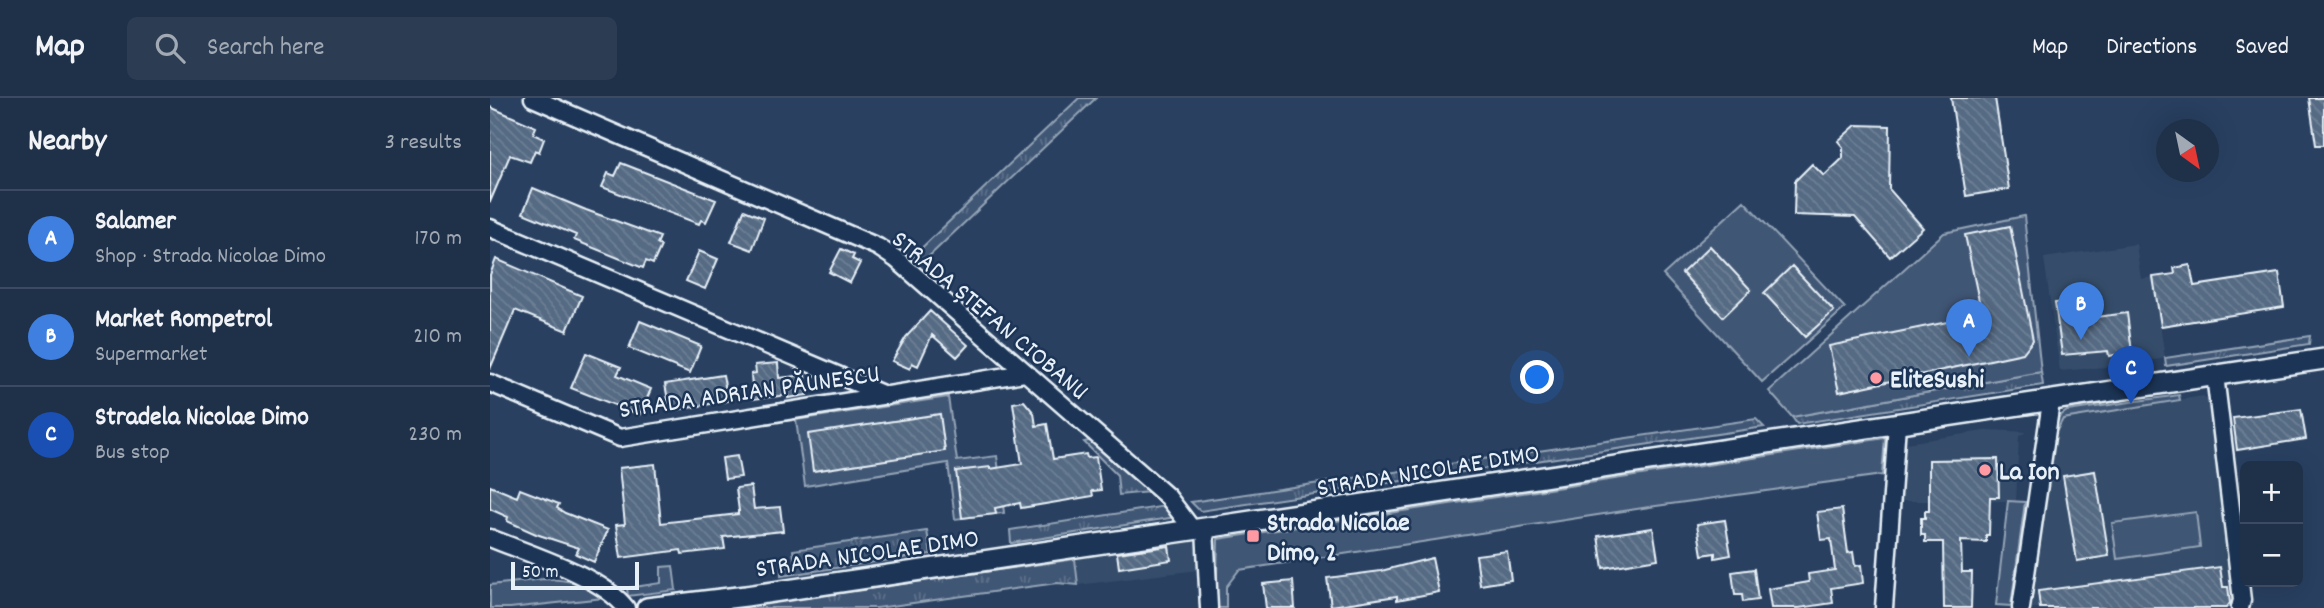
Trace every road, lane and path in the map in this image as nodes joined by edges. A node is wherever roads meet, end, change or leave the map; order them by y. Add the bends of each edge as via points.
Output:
1 (533, 98) edge
2 (490, 228) edge
3 (2324, 359) edge
4 (1025, 373) junction
5 (2216, 375) junction
6 (490, 383) edge
7 (887, 396) junction
8 (2050, 402) junction
9 (1897, 424) junction
10 (1199, 529) junction
11 (490, 538) edge
12 (625, 608) edge
13 (647, 608) edge
14 (1209, 608) edge
15 (1884, 608) edge
16 (2021, 608) edge
17 (2240, 608) edge

1 - 4 street, STRADA ȘTEFAN CIOBANU via 878,247
2 - 7 street
3 - 5 street, STRADA NICOLAE DIMO
4 - 7 street, STRADA ADRIAN PĂUNESCU
4 - 10 street, STRADA ȘTEFAN CIOBANU
5 - 8 street, STRADA NICOLAE DIMO
5 - 17 street
6 - 7 street, STRADA ADRIAN PĂUNESCU via 620,438
8 - 9 street, STRADA NICOLAE DIMO
8 - 16 street
9 - 10 street, STRADA NICOLAE DIMO
9 - 15 street
10 - 13 street, STRADA NICOLAE DIMO
10 - 14 street
11 - 12 street via 597,582

